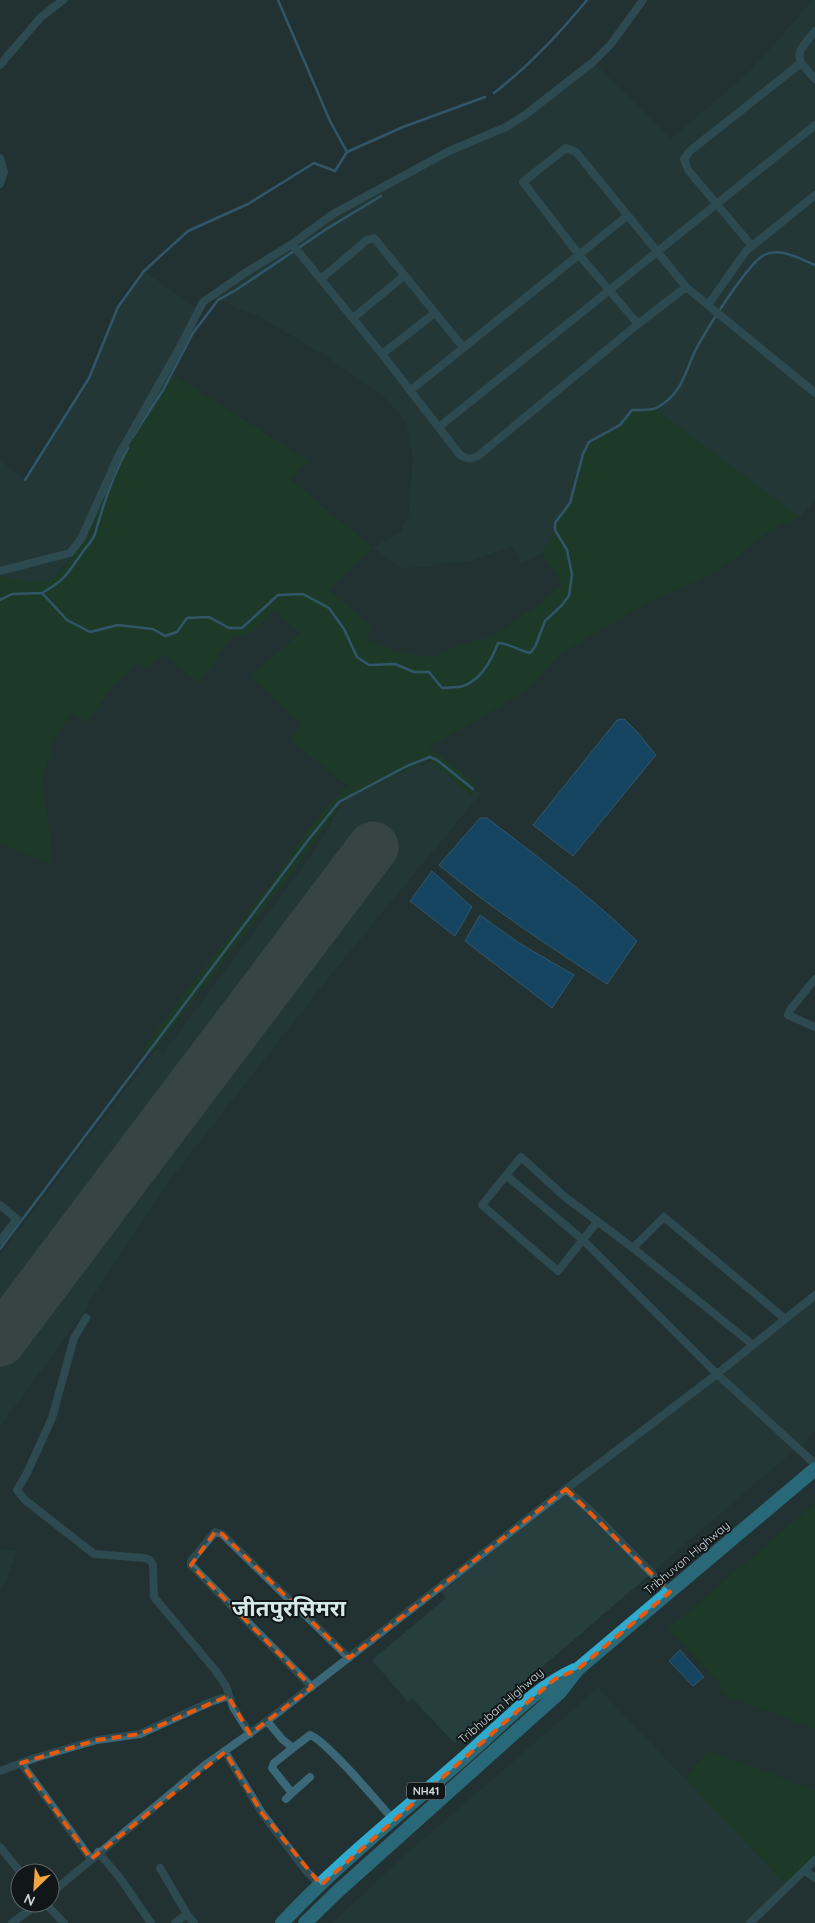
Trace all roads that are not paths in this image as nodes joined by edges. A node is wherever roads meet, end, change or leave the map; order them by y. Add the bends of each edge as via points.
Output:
1 (63, 0) edge
2 (642, 0) edge
3 (815, 30) edge
4 (801, 63) junction
5 (0, 65) edge
6 (815, 79) edge
7 (815, 125) edge
8 (0, 158) edge
9 (0, 184) edge
10 (815, 195) edge
11 (717, 202) junction
12 (627, 216) junction
13 (293, 245) junction
14 (752, 246) junction
15 (657, 252) junction
16 (580, 256) junction
17 (404, 276) junction
18 (321, 279) junction
19 (686, 287) junction
20 (608, 290) junction
21 (708, 305) junction
22 (436, 313) junction
23 (353, 318) junction
24 (638, 324) junction
25 (463, 348) junction
26 (382, 354) junction
27 (411, 390) junction
28 (815, 393) edge
29 (439, 427) junction
30 (0, 572) edge
31 (815, 979) edge
32 (815, 1027) edge
33 (508, 1176) junction
34 (0, 1205) edge
35 (597, 1222) junction
36 (583, 1240) junction
37 (0, 1242) edge
38 (632, 1248) junction
39 (815, 1295) edge
40 (86, 1318) dead end
41 (784, 1318) junction
42 (753, 1345) junction
43 (717, 1374) junction
44 (815, 1464) edge
45 (815, 1469) edge
46 (566, 1489) junction
47 (670, 1592) junction
48 (349, 1658) junction
49 (578, 1669) junction
50 (312, 1686) junction
51 (228, 1696) junction
52 (268, 1720) junction
53 (250, 1734) junction
54 (293, 1748) junction
55 (225, 1752) junction
56 (21, 1763) junction
57 (0, 1771) edge
58 (310, 1777) dead end
59 (292, 1793) junction
60 (286, 1800) dead end
61 (393, 1819) junction
62 (0, 1847) edge
63 (98, 1852) junction
64 (91, 1859) junction
65 (815, 1860) edge
66 (13, 1863) edge
67 (160, 1868) dead end
68 (805, 1871) junction
69 (815, 1878) edge
70 (60, 1885) edge
71 (321, 1885) junction
72 (26, 1913) edge
73 (54, 1913) edge
74 (187, 1914) junction
75 (12, 1923) edge
76 (64, 1923) edge
77 (151, 1923) edge
78 (175, 1923) edge
79 (194, 1923) edge
80 (282, 1923) edge
81 (305, 1923) edge
82 (750, 1923) edge

1 - 5 street via 41,16
2 - 13 street via 611,44 593,62 526,115 333,214
3 - 4 street via 798,55
4 - 6 street
4 - 11 street via 684,159 688,170
7 - 11 street
8 - 9 street via 4,172
10 - 14 street
11 - 14 street
11 - 15 street
12 - 15 street
12 - 16 street
12 - 16 street via 571,149 566,148 523,182
13 - 18 street
13 - 30 street via 203,302 119,455 76,547 70,553
14 - 21 street
15 - 19 street
15 - 20 street
16 - 20 street
16 - 25 street
17 - 18 street via 374,238 367,240
17 - 22 street
17 - 23 street
18 - 23 street
19 - 21 street
19 - 24 street
20 - 24 street
20 - 29 street
21 - 28 street
22 - 25 street
22 - 26 street
23 - 26 street
24 - 29 street via 478,456 466,459 460,455
25 - 27 street
26 - 27 street
27 - 29 street
31 - 32 street via 788,1015
33 - 35 street via 521,1157
33 - 36 street
33 - 36 street via 482,1204 558,1271
34 - 37 street via 17,1219
35 - 36 street
35 - 38 street
36 - 43 street
38 - 41 street via 664,1217
38 - 42 street
39 - 41 street
40 - 51 street via 74,1338 52,1418 17,1490 25,1500 94,1554 150,1560 154,1597 216,1670
41 - 42 street
42 - 43 street
43 - 44 street
43 - 46 street
45 - 47 highway, Tribhuvan Highway / NH41
46 - 47 street
46 - 48 street
47 - 49 highway, Tribhuvan Highway / NH41
48 - 50 street
48 - 50 street via 222,1534 215,1532 191,1565
49 - 61 highway, Tribhuban Highway / NH41 via 555,1679
49 - 81 highway, NH41 via 560,1692
50 - 52 street
51 - 53 street
51 - 56 street via 140,1734 97,1740
52 - 53 street
52 - 54 street
53 - 55 street
54 - 59 street via 272,1768
54 - 61 street via 310,1735 316,1737
55 - 63 street
55 - 71 street via 262,1813
56 - 57 street
56 - 64 street
58 - 59 street
59 - 60 street
61 - 71 highway, Tribhuban Highway / NH41
62 - 66 street
63 - 64 street
63 - 77 street
64 - 70 street
65 - 68 street
67 - 74 street
68 - 69 street
68 - 82 street
71 - 80 highway, Tribhuban Highway / NH41
72 - 75 street
73 - 76 street
74 - 78 street
74 - 79 street

